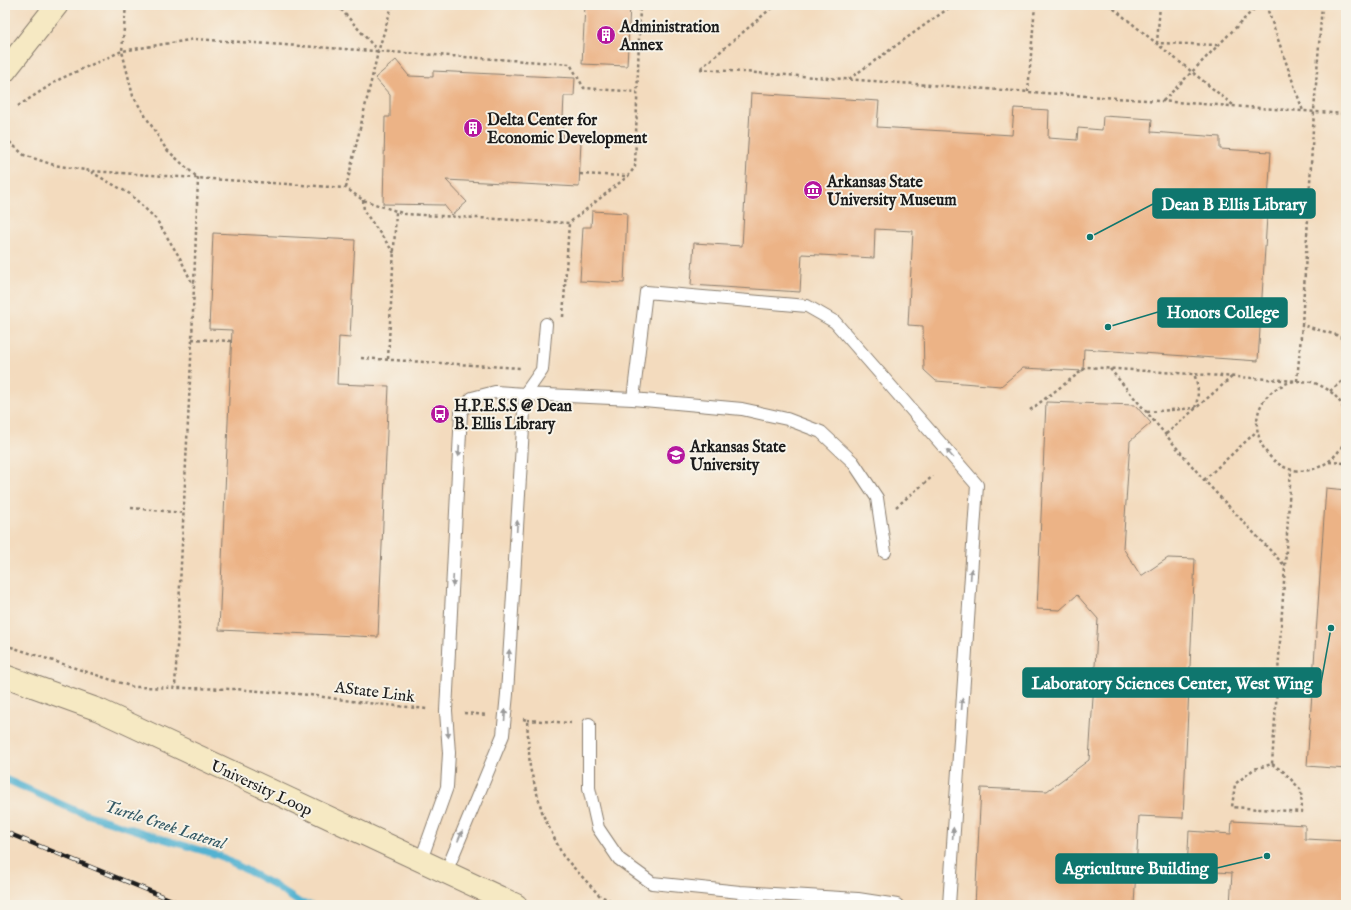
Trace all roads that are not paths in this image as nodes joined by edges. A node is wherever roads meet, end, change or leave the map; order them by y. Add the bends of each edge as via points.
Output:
1 (57, 5) edge
2 (5, 70) edge
3 (546, 324) dead end
4 (525, 394) junction
5 (633, 399) junction
6 (885, 552) dead end
7 (5, 676) edge
8 (589, 724) road end
9 (421, 860) junction
10 (446, 872) junction
11 (516, 905) edge
12 (897, 905) edge
13 (949, 905) edge

1 - 2 street
3 - 4 lane via 542,370
4 - 5 lane
4 -> 9 lane via 495,392 472,398 461,412 446,711 449,753 447,787
10 -> 4 lane via 503,735
5 - 6 lane via 749,411 787,418 821,432 853,462 877,498
13 -> 5 lane via 977,485 836,322 807,306 646,292
7 - 9 street, University Loop via 98,710
8 - 12 lane via 589,788 598,828 619,859 652,883 740,892 858,899
9 - 10 street, University Loop
10 - 11 street, University Loop

